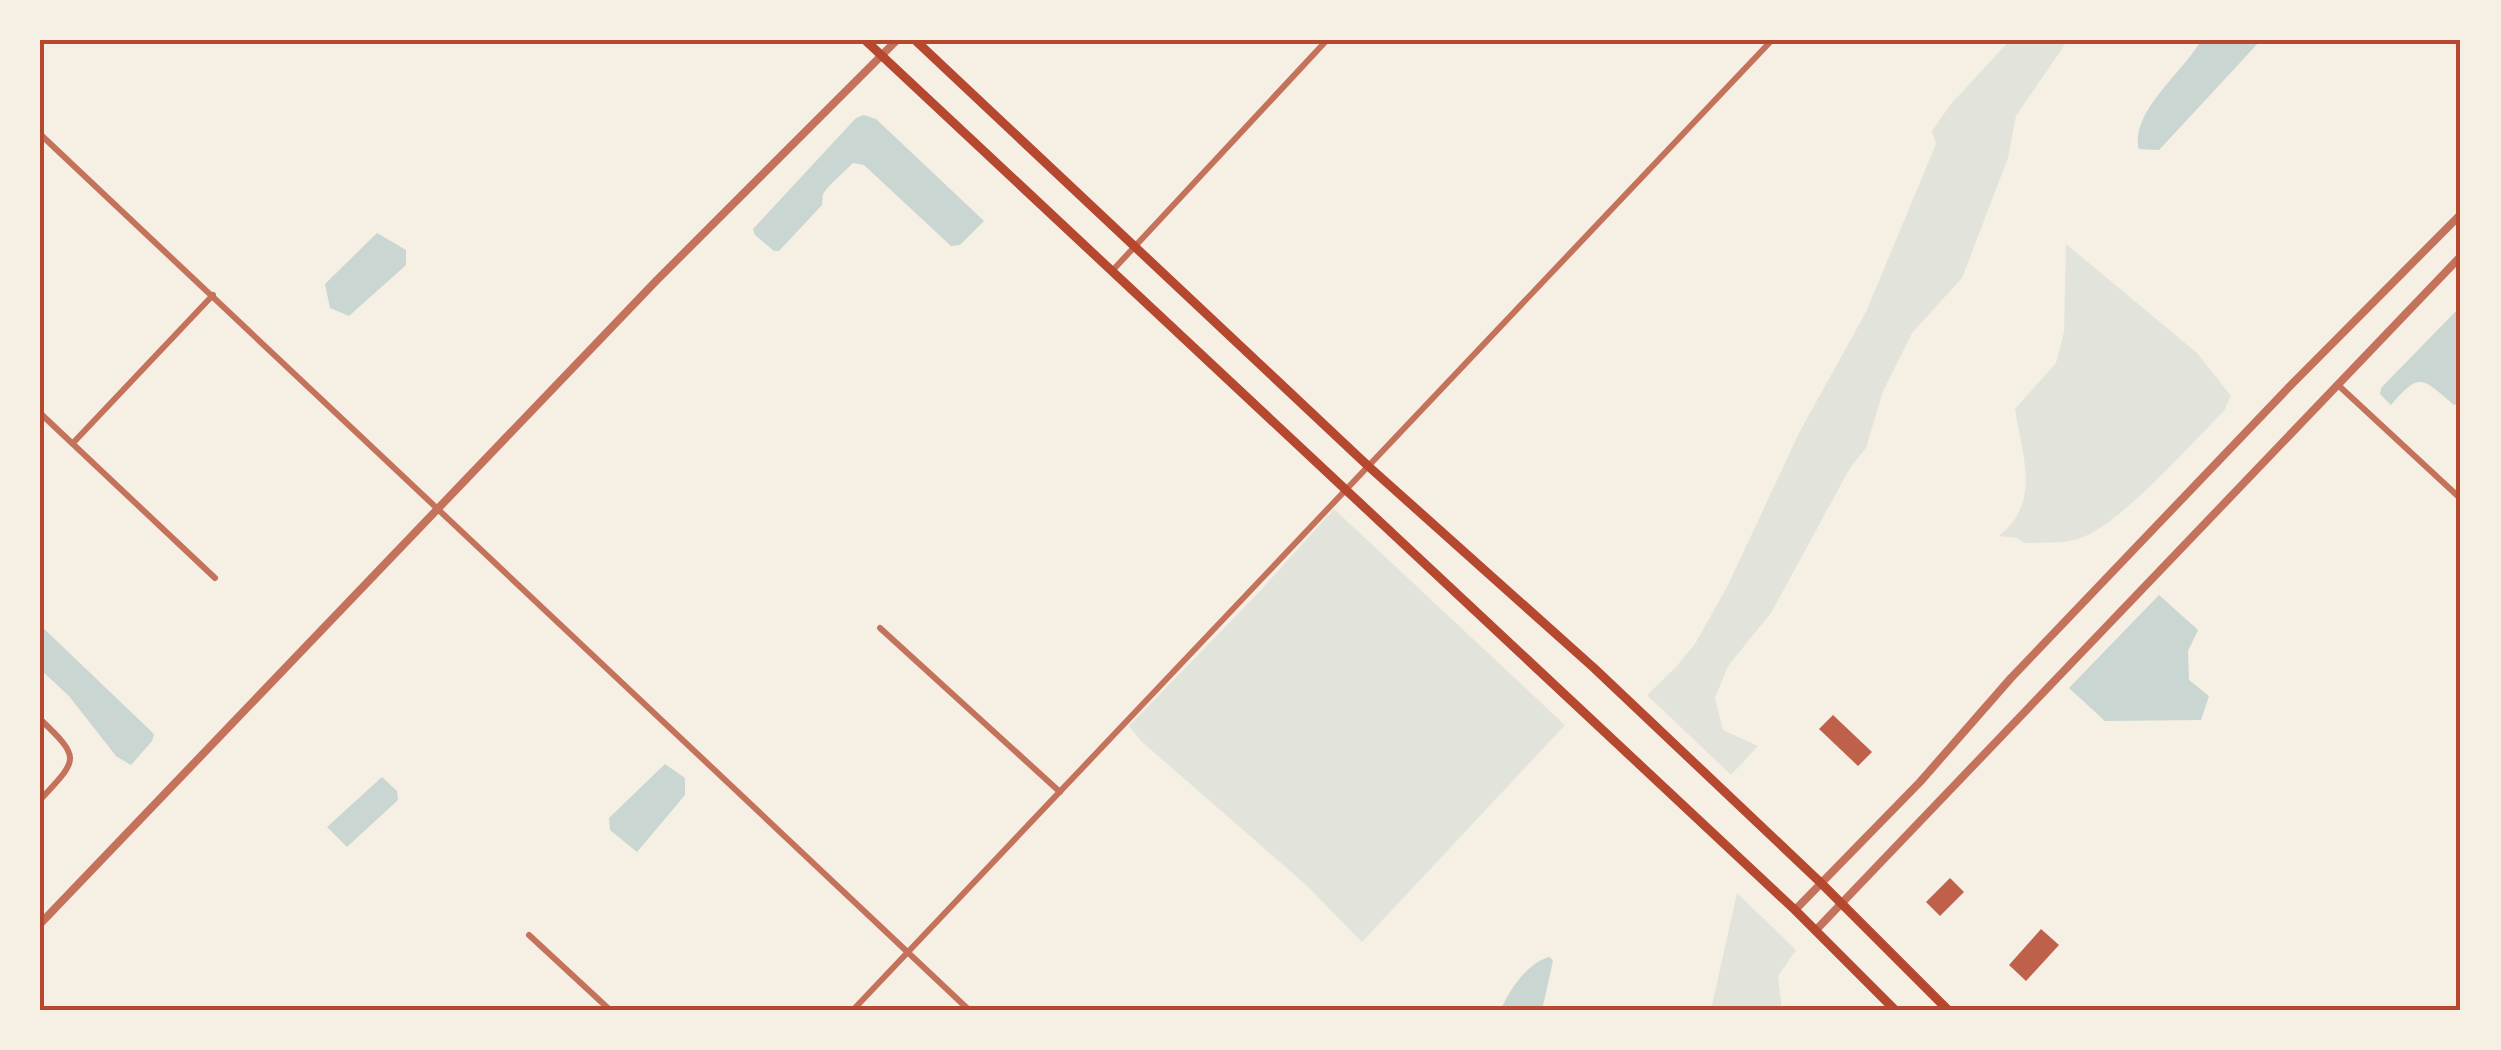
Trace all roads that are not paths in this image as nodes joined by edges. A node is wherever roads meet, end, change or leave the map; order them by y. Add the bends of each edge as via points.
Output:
1 (865, 40) edge
2 (896, 40) edge
3 (915, 40) edge
4 (1328, 40) edge
5 (1772, 40) edge
6 (881, 55) junction
7 (40, 134) edge
8 (2461, 214) edge
9 (1134, 248) junction
10 (2461, 256) edge
11 (1112, 272) junction
12 (212, 295) junction
13 (2338, 385) junction
14 (40, 413) edge
15 (72, 444) junction
16 (1367, 465) junction
17 (1344, 489) junction
18 (2461, 499) edge
19 (438, 506) junction
20 (214, 578) dead end
21 (880, 628) dead end
22 (40, 719) edge
23 (1060, 792) junction
24 (40, 800) edge
25 (1820, 883) junction
26 (1841, 903) junction
27 (1795, 910) junction
28 (40, 924) edge
29 (1816, 930) junction
30 (529, 935) dead end
31 (908, 952) junction
32 (610, 1010) edge
33 (853, 1010) edge
34 (969, 1010) edge
35 (1895, 1010) edge
36 (1948, 1010) edge

1 - 6 main road
2 - 6 street
3 - 9 main road
4 - 9 street
5 - 16 street
6 - 11 main road
6 - 19 street
7 - 12 street
8 - 25 street
9 - 11 street
9 - 16 main road
10 - 13 street
11 - 17 main road
12 - 15 street
12 - 19 street
13 - 18 street
13 - 26 street
14 - 15 street
15 - 20 street
16 - 17 street
16 - 25 main road
17 - 23 street
17 - 27 main road
19 - 28 street
19 - 31 street
21 - 23 street
22 - 24 street via 66,743 71,761
23 - 31 street
25 - 26 main road
25 - 27 street
26 - 29 street
26 - 36 main road
27 - 29 main road
29 - 35 main road
30 - 32 street
31 - 33 street
31 - 34 street

